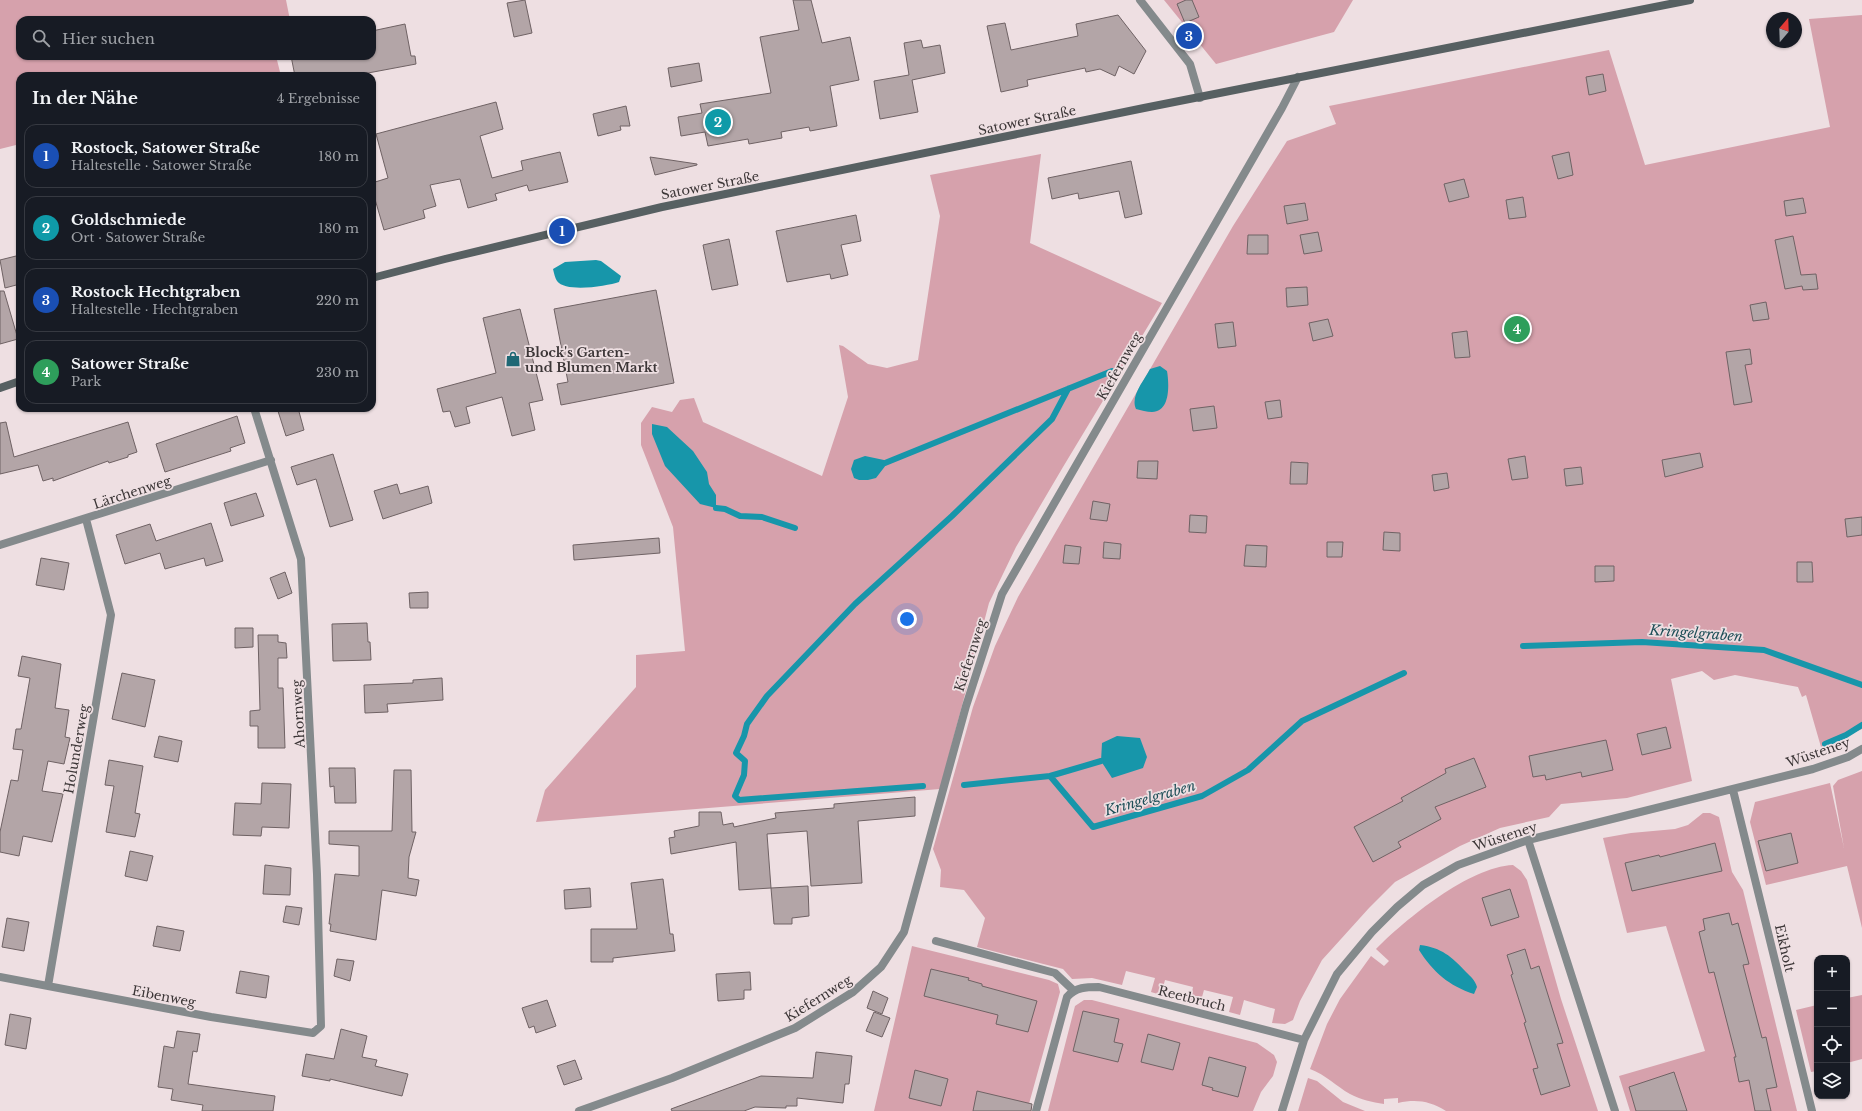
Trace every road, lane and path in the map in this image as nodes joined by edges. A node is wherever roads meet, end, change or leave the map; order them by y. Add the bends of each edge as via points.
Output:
1 (1140, 0) edge
2 (1690, 0) edge
3 (1298, 77) junction
4 (1200, 98) junction
5 (376, 277) edge
6 (16, 382) edge
7 (0, 388) edge
8 (255, 412) edge
9 (271, 460) junction
10 (86, 519) junction
11 (0, 545) edge
12 (1862, 749) edge
13 (1733, 790) junction
14 (1528, 840) junction
15 (936, 941) dead end
16 (0, 977) edge
17 (48, 986) junction
18 (1073, 990) junction
19 (321, 1026) joint
20 (1304, 1040) junction
21 (579, 1111) edge
22 (1036, 1111) edge
23 (1282, 1111) edge
24 (1615, 1111) edge
25 (1812, 1111) edge

1 - 4 street via 1190,64
2 - 3 main road, Satower Straße
3 - 4 main road, Satower Straße
3 - 21 street, Kiefernweg via 1002,594 966,706 904,932 881,967 853,992 795,1028 672,1078
4 - 5 main road, Satower Straße via 662,207
6 - 7 main road
8 - 9 street, Ahornweg
9 - 10 street, Lärchenweg
9 - 19 street, Ahornweg via 301,559 317,874
10 - 11 street, Lärchenweg
10 - 17 street, Holunderweg via 111,615
12 - 13 street, Wüsteney via 1848,757 1813,769
13 - 14 street, Wüsteney
13 - 25 street, Eikholt
14 - 20 street, Wüsteney via 1458,865 1423,885 1396,907 1354,951 1337,974
14 - 24 street
15 - 18 street via 1055,973
16 - 17 street, Eibenweg
17 - 19 street, Eibenweg via 211,1017 313,1033
18 - 20 street, Reetbruch via 1099,987
18 - 22 street via 1066,997
20 - 23 street, Wüsteney

